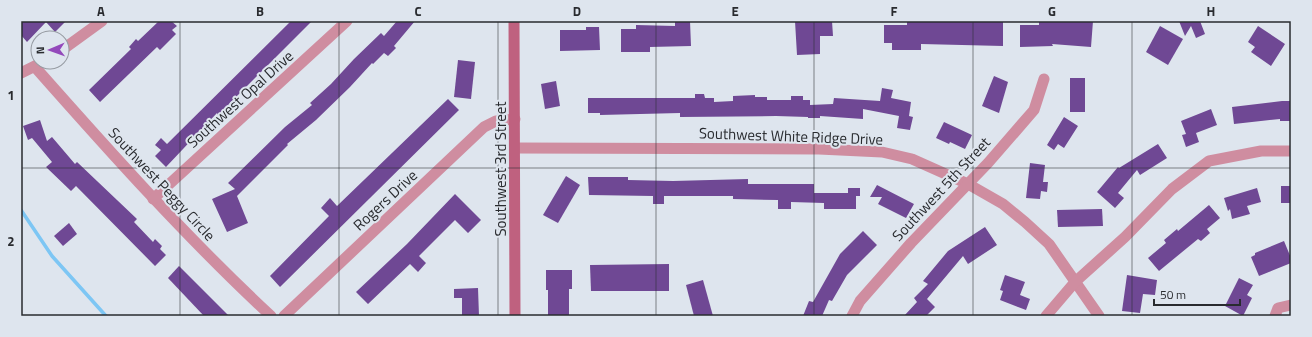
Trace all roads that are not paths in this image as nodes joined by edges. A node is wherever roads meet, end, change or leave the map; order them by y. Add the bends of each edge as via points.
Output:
1 (102, 21) edge
2 (347, 21) edge
3 (514, 21) edge
4 (70, 44) edge
5 (30, 68) edge
6 (44, 70) edge
7 (21, 73) edge
8 (1044, 79) dead end
9 (515, 119) junction
10 (515, 148) junction
11 (1291, 151) edge
12 (968, 184) junction
13 (153, 199) junction
14 (1075, 282) junction
15 (1291, 305) edge
16 (271, 316) edge
17 (284, 316) edge
18 (515, 316) edge
19 (852, 316) edge
20 (1046, 316) edge
21 (1099, 316) edge
22 (1275, 316) edge

1 - 4 street
2 - 13 street, Southwest Opal Drive
3 - 9 main road, Southwest 3rd Street
5 - 7 street
6 - 13 street, Southwest Peggy Circle
8 - 12 street, Southwest 5th Street via 1034,110
9 - 10 main road, Southwest 3rd Street
9 - 17 street, Rogers Drive via 484,127
10 - 12 street, Southwest White Ridge Drive via 819,149 882,152 912,159
10 - 18 main road, Southwest 3rd Street
11 - 14 street via 1261,151 1209,161 1172,189 1125,237
12 - 14 street, Southwest White Ridge Drive via 1003,204 1049,244
12 - 19 street, Southwest 5th Street via 910,243 860,301
13 - 16 street, Southwest Peggy Circle
14 - 20 street
14 - 21 street, Southwest White Ridge Drive
15 - 22 street via 1278,308

